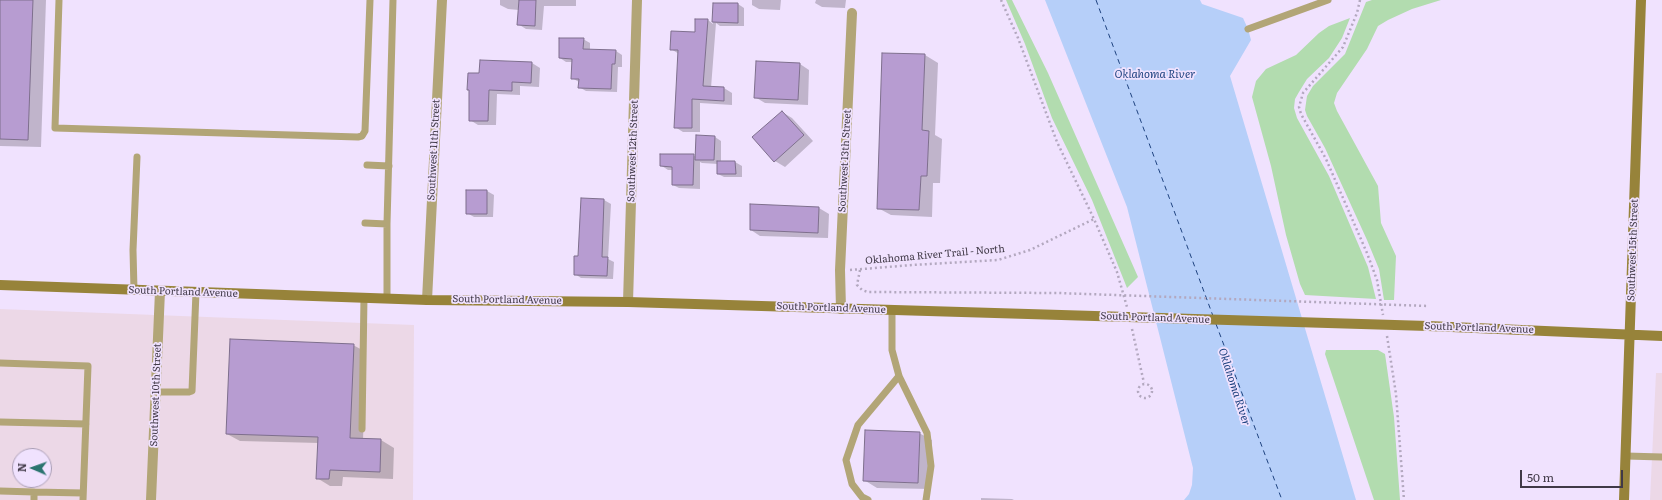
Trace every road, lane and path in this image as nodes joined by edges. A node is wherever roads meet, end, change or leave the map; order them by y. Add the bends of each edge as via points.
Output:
1 (59, 0) edge
2 (370, 0) edge
3 (393, 0) edge
4 (442, 0) edge
5 (637, 0) edge
6 (1001, 0) edge
7 (1328, 0) edge
8 (1360, 0) edge
9 (1641, 0) edge
10 (852, 13) dead end
11 (1248, 29) dead end
12 (137, 157) dead end
13 (367, 165) dead end
14 (388, 166) junction
15 (1094, 218) junction
16 (365, 224) dead end
17 (387, 224) junction
18 (840, 270) junction
19 (860, 270) junction
20 (0, 286) edge
21 (134, 290) junction
22 (160, 291) junction
23 (196, 292) junction
24 (364, 297) junction
25 (387, 298) junction
26 (427, 300) junction
27 (628, 302) junction
28 (1428, 306) dead end
29 (841, 309) junction
30 (892, 310) junction
31 (1128, 313) dead end
32 (1384, 320) dead end
33 (1132, 327) dead end
34 (1387, 334) dead end
35 (1630, 334) junction
36 (1662, 336) edge
37 (0, 362) edge
38 (899, 376) junction
39 (1144, 383) junction
40 (156, 392) junction
41 (0, 422) edge
42 (86, 424) junction
43 (362, 429) dead end
44 (1626, 456) junction
45 (1662, 457) edge
46 (0, 491) edge
47 (34, 492) junction
48 (83, 497) edge
49 (34, 500) edge
50 (151, 500) edge
51 (868, 500) edge
52 (926, 500) edge
53 (1404, 500) edge
54 (1624, 500) edge

1 - 2 lane via 55,128 358,137 365,131
3 - 14 lane
4 - 26 street, Southwest 11th Street
5 - 27 street, Southwest 12th Street
6 - 15 path via 1052,129
7 - 11 lane
8 - 32 path via 1358,13 1342,47 1303,93 1299,107 1322,150 1367,253 1377,280
9 - 35 main road, Southwest 15th Street
10 - 18 street, Southwest 13th Street
12 - 21 lane
13 - 14 lane
14 - 17 lane
15 - 19 path, Oklahoma River Trail - North via 1030,250 998,260 912,264
15 - 31 path via 1117,272
16 - 17 lane
17 - 25 lane
18 - 19 path, Oklahoma River Trail - North
18 - 29 street, Southwest 13th Street
19 - 28 path via 857,285 868,292 1058,293
20 - 21 main road, South Portland Avenue
21 - 22 main road, South Portland Avenue
22 - 23 main road, South Portland Avenue
22 - 40 street, Southwest 10th Street
23 - 24 main road, South Portland Avenue
23 - 40 lane via 192,391
24 - 25 main road, South Portland Avenue
24 - 43 lane
25 - 26 main road, South Portland Avenue
26 - 27 main road, South Portland Avenue
27 - 29 main road, South Portland Avenue
29 - 30 main road, South Portland Avenue
30 - 35 main road, South Portland Avenue
30 - 38 lane via 892,350
33 - 39 path
34 - 53 path via 1396,394
35 - 36 main road, South Portland Avenue
35 - 44 main road, Southwest 15th Street
37 - 42 lane via 88,366
38 - 51 lane via 858,425 846,460 852,484 862,498
38 - 52 lane via 928,433 931,466
39 - 39 path via 1149,384 1153,390 1148,398 1141,397 1138,392
40 - 50 street, Southwest 10th Street
41 - 42 lane
42 - 48 lane
44 - 45 lane
44 - 54 main road, Southwest 15th Street
46 - 47 lane
47 - 48 lane
47 - 49 lane

